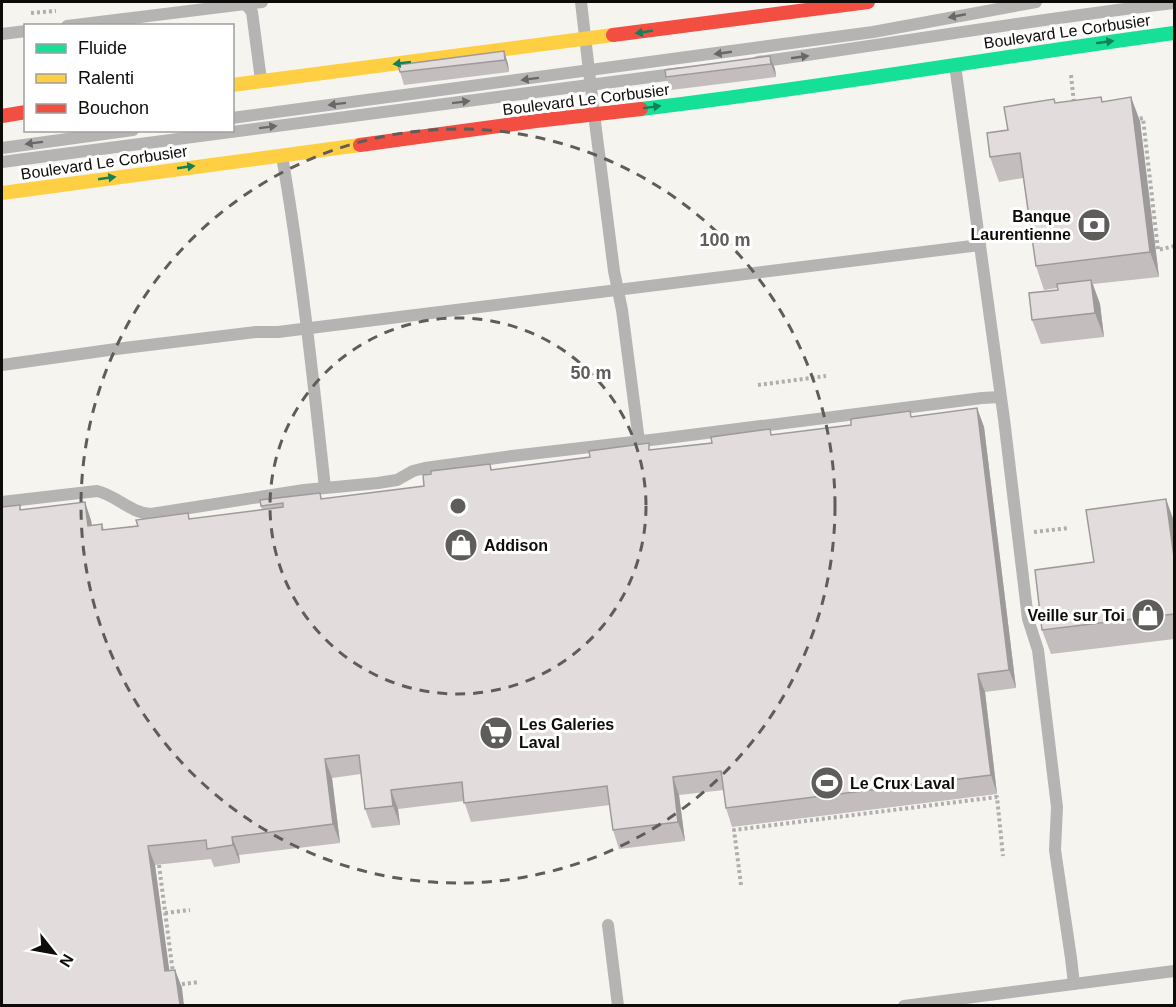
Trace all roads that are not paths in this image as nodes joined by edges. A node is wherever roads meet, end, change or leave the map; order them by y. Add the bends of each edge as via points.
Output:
1 (262, 2) edge
2 (581, 2) edge
3 (868, 2) edge
4 (1036, 2) edge
5 (245, 3) edge
6 (1174, 3) edge
7 (82, 24) edge
8 (24, 31) edge
9 (1174, 33) edge
10 (2, 34) edge
11 (585, 40) junction
12 (744, 64) edge
13 (955, 64) junction
14 (697, 70) edge
15 (589, 71) junction
16 (261, 81) junction
17 (234, 85) edge
18 (591, 85) junction
19 (24, 112) edge
20 (594, 114) junction
21 (2, 116) edge
22 (234, 118) edge
23 (118, 132) edge
24 (231, 132) edge
25 (234, 132) edge
26 (2, 148) edge
27 (282, 155) junction
28 (2, 162) edge
29 (2, 193) edge
30 (980, 245) junction
31 (617, 290) junction
32 (307, 327) junction
33 (2, 365) edge
34 (1000, 397) junction
35 (639, 441) junction
36 (325, 488) junction
37 (2, 502) edge
38 (608, 925) dead end
39 (1174, 971) edge
40 (1074, 984) junction
41 (618, 1005) edge
42 (904, 1005) edge

1 - 5 lane
2 - 11 lane
3 -> 11 street
4 -> 15 lane, Boulevard Le Corbusier via 873,33
5 - 7 lane
5 - 16 lane via 252,12
12 -> 6 lane, Boulevard Le Corbusier
8 - 10 lane
13 -> 9 street, Boulevard Le Corbusier
11 - 15 lane
11 -> 16 street
20 -> 13 street, Boulevard Le Corbusier
13 - 30 lane
14 - 18 lane, Boulevard Le Corbusier
15 - 18 lane
15 -> 22 lane, Boulevard Le Corbusier
16 - 17 street
18 - 20 lane
25 -> 18 lane, Boulevard Le Corbusier
19 - 21 street
20 - 27 street, Boulevard Le Corbusier
20 - 31 lane
23 -> 26 lane, Boulevard Le Corbusier
28 -> 24 lane, Boulevard Le Corbusier
29 -> 27 street, Boulevard Le Corbusier
27 - 32 lane
30 - 31 lane
30 - 34 lane
31 - 32 lane
31 - 35 lane
32 - 33 lane
32 - 36 lane
34 - 35 lane
34 - 40 lane via 1028,619 1038,650 1057,807 1055,850
35 - 36 lane via 444,465 414,471 397,480
36 - 37 lane via 151,514 136,511 97,491
38 - 41 lane
39 - 40 lane
40 - 42 lane

